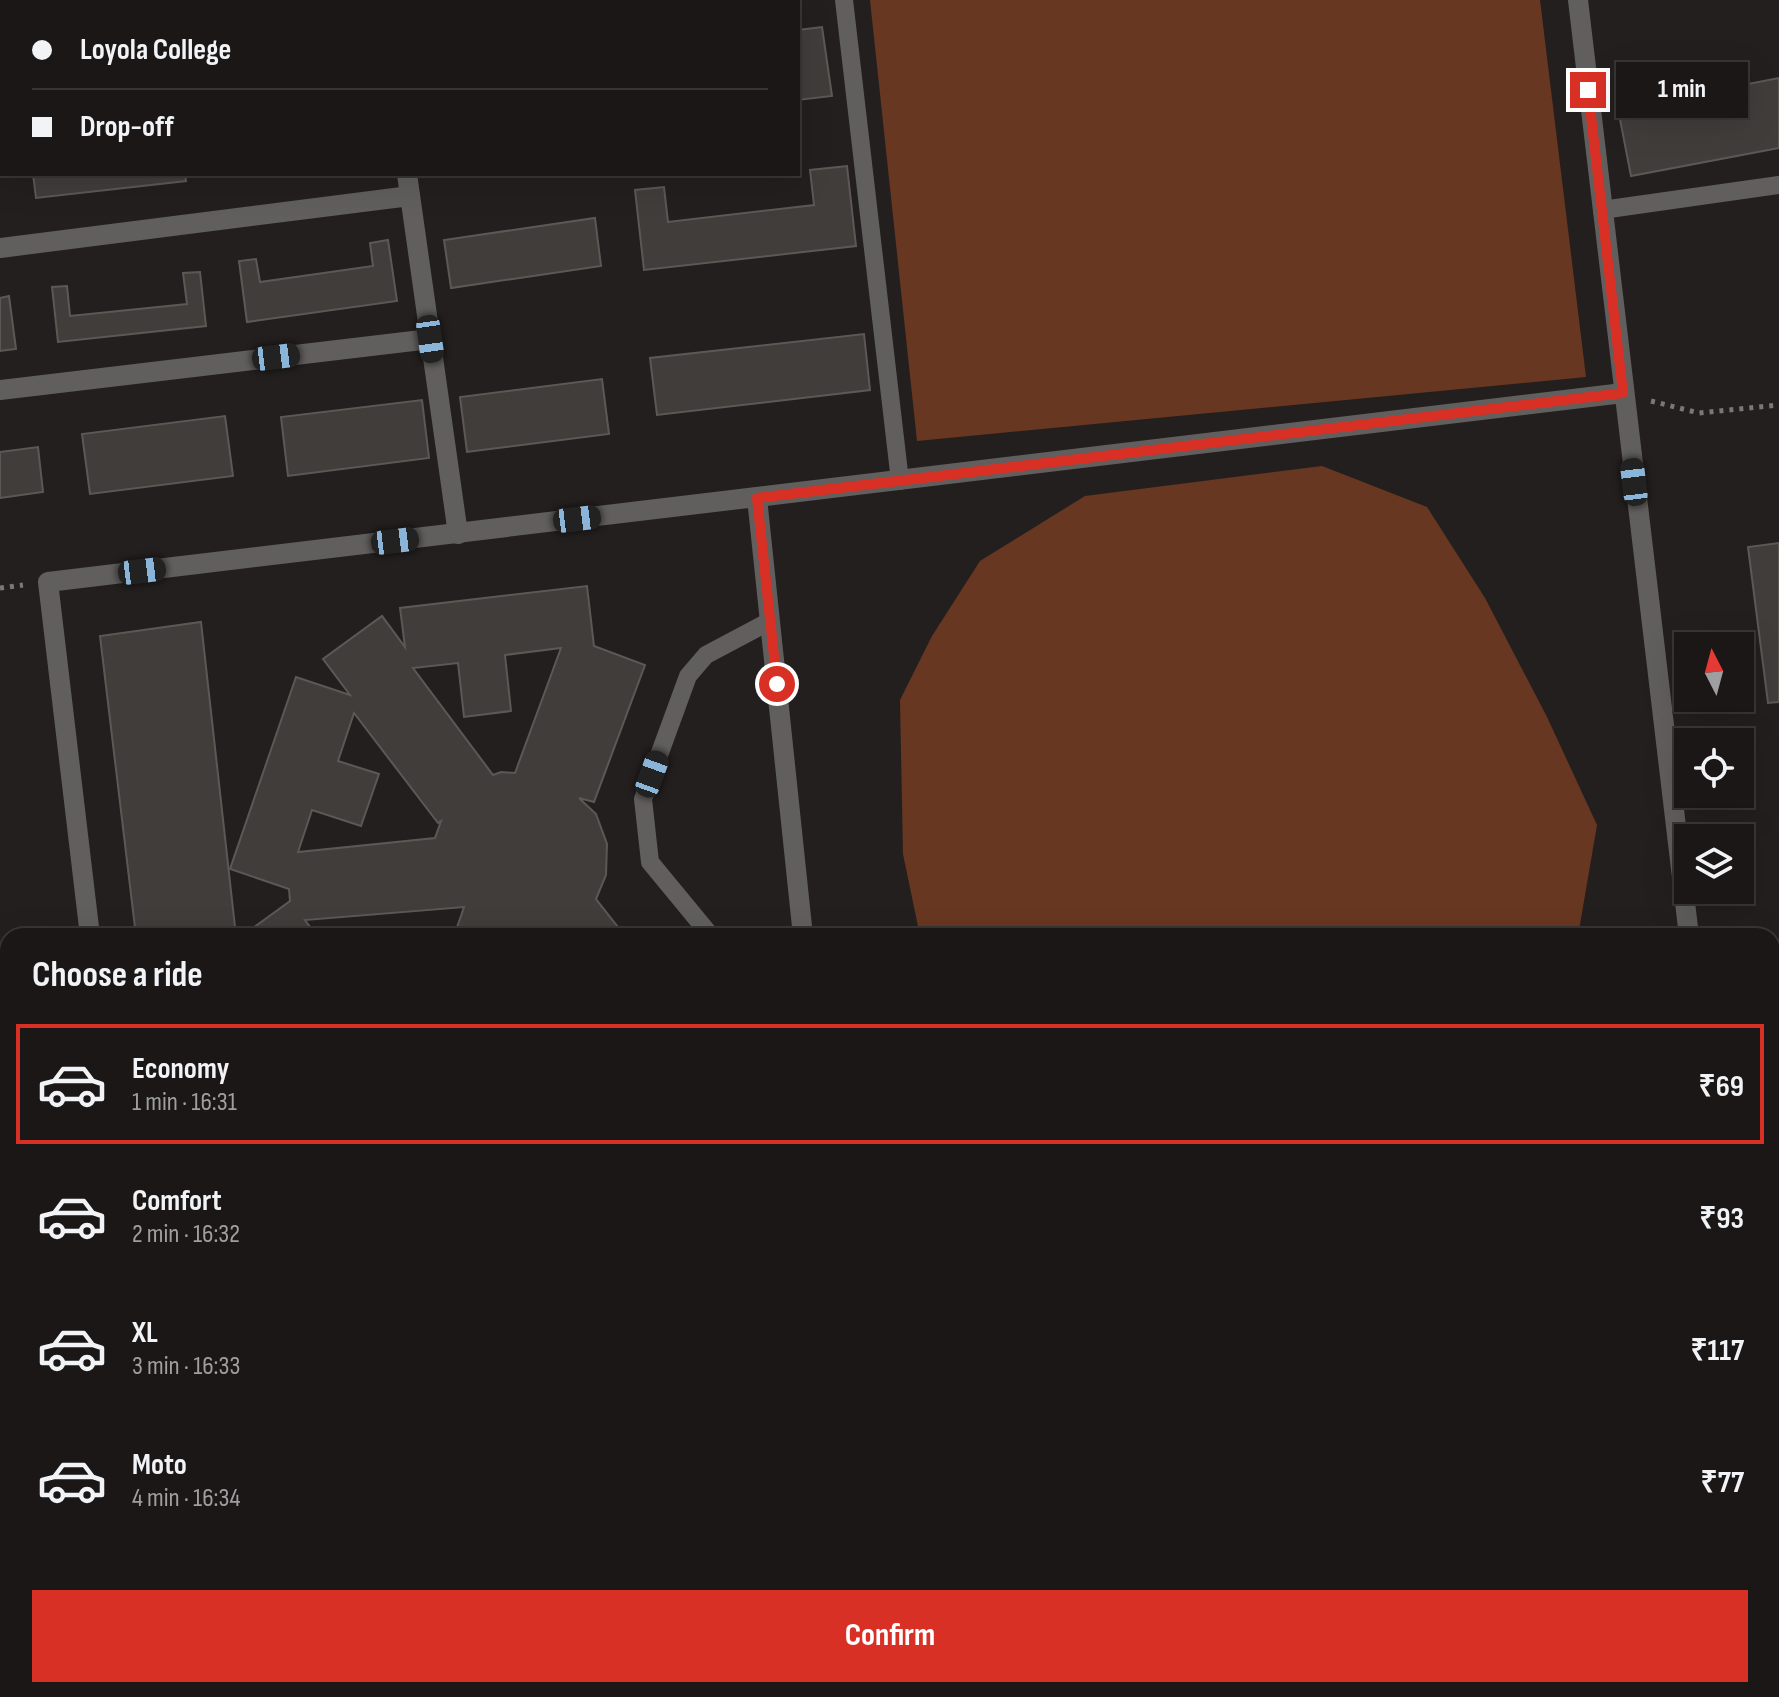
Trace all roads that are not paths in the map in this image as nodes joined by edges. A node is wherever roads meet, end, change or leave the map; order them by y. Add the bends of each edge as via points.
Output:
1 (844, 0) edge
2 (1578, 0) edge
3 (407, 176) edge
4 (1779, 185) edge
5 (410, 196) junction
6 (1602, 210) junction
7 (0, 248) edge
8 (430, 339) junction
9 (0, 390) edge
10 (1623, 393) junction
11 (900, 481) junction
12 (757, 498) junction
13 (458, 534) junction
14 (770, 621) junction
15 (89, 928) edge
16 (704, 928) edge
17 (802, 928) edge
18 (1688, 928) edge

1 - 11 lane
2 - 6 street
3 - 5 street
4 - 6 lane
5 - 7 street
5 - 8 street
6 - 10 street
8 - 9 street
8 - 13 street
10 - 11 street
10 - 18 street
11 - 12 street
12 - 13 street
12 - 14 street
13 - 15 street via 48,582
14 - 16 lane via 706,655 688,676 643,799 650,862
14 - 17 street

